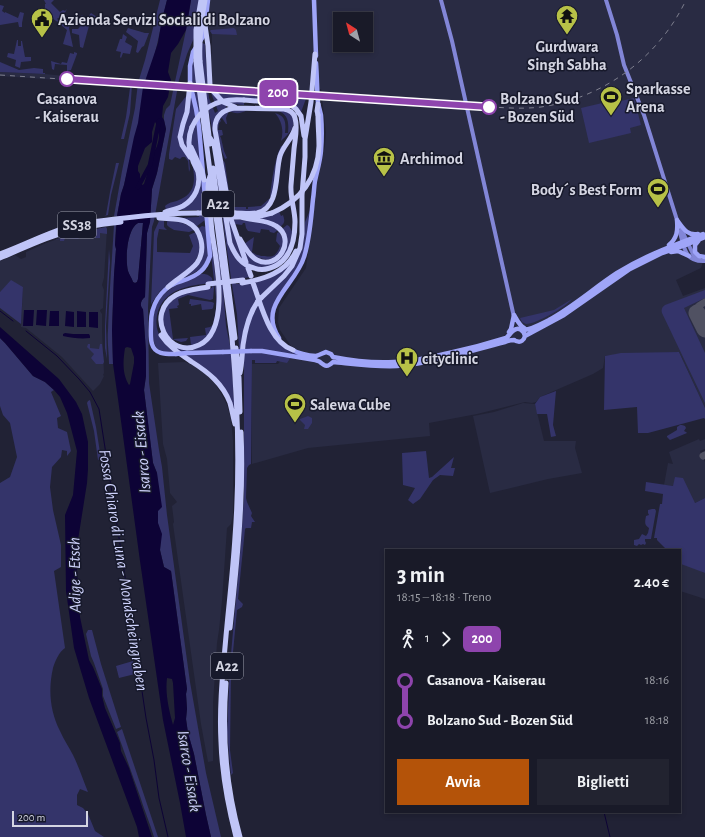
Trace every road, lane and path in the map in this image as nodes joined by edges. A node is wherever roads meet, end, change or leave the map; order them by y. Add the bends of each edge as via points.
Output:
1 (201, 0) edge
2 (206, 0) edge
3 (314, 0) edge
4 (441, 0) edge
5 (606, 0) edge
6 (205, 25) junction
7 (315, 54) junction
8 (198, 61) junction
9 (190, 83) junction
10 (318, 104) junction
11 (236, 108) junction
12 (296, 123) junction
13 (209, 136) junction
14 (305, 139) junction
15 (189, 142) junction
16 (194, 163) junction
17 (210, 175) junction
18 (204, 180) junction
19 (159, 216) junction
20 (167, 216) junction
21 (237, 216) junction
22 (677, 220) junction
23 (295, 221) junction
24 (302, 221) junction
25 (236, 233) junction
26 (705, 235) edge
27 (685, 242) junction
28 (664, 250) junction
29 (0, 254) edge
30 (689, 256) junction
31 (0, 258) edge
32 (704, 259) edge
33 (246, 262) dead end
34 (248, 268) dead end
35 (251, 276) dead end
36 (242, 281) junction
37 (253, 283) dead end
38 (208, 286) junction
39 (168, 287) junction
40 (514, 315) junction
41 (543, 323) junction
42 (512, 332) junction
43 (523, 332) junction
44 (498, 340) junction
45 (514, 340) junction
46 (293, 350) junction
47 (321, 355) junction
48 (333, 360) junction
49 (320, 362) junction
50 (239, 378) junction
51 (238, 437) junction
52 (236, 837) edge
53 (240, 837) edge

1 - 8 highway, A22, bridge via 196,30
2 - 6 main road
2 - 8 highway, A22, bridge via 201,19
3 - 7 main road
4 - 40 main road
5 - 22 main road via 624,65 645,119
6 - 9 main road via 204,35 191,58
6 - 11 highway via 210,85 223,102
7 - 10 main road
7 - 14 highway
8 - 13 highway, A22
8 - 17 highway, A22
9 - 16 highway via 187,112 180,137 182,145
9 - 18 main road via 199,127
10 - 21 highway, bridge via 319,146 316,167 308,184 293,200 272,213
10 - 46 main road via 321,114 321,153 305,254 300,267 277,300 273,314 277,334
11 - 12 highway via 287,109 294,115
11 - 25 highway via 222,112 215,127 231,219
12 - 21 highway via 281,154 275,192 270,204 259,212
12 - 23 highway via 291,189
13 - 23 highway via 214,144 230,243 241,261 259,270 282,262 293,243
13 - 50 highway, A22
14 - 15 highway, bridge via 301,116 293,106 284,103 225,100 200,114 192,127
14 - 24 highway
15 - 16 highway
15 - 18 highway
16 - 20 highway via 198,177 195,194 185,205
17 - 38 highway via 209,198 220,295 216,325 208,338 199,345 177,345 161,328 164,307 170,299 181,293
17 - 51 highway, A22 via 232,338
18 - 39 main road via 210,256 206,266 198,274
19 - 20 highway
19 - 29 highway, SS38 via 75,225
19 - 31 highway, SS38 via 73,230 49,237
20 - 21 highway, bridge
20 - 39 highway via 194,227 201,238 202,247 197,263
21 - 25 highway via 275,225 283,234 285,244 278,258 262,262 250,254
22 - 26 main road via 685,231
22 - 27 main road
22 - 28 main road via 676,238
23 - 36 highway via 298,232 294,248 284,264 267,274
24 - 36 highway via 297,248 286,266 273,275
24 - 50 highway via 300,248 292,266 260,300 248,321
25 - 33 highway
26 - 27 main road
26 - 32 main road via 695,245 695,252
27 - 28 main road
27 - 30 main road
27 - 32 main road via 695,256
28 - 30 main road
28 - 41 main road via 628,266
28 - 43 main road via 625,272 564,315
30 - 32 main road via 692,259
34 - 35 highway
36 - 38 highway, bridge
37 - 46 highway via 272,330 284,346
38 - 51 highway via 184,289 167,298 160,309 158,328 174,350 208,373 220,385 229,401
39 - 49 main road, bridge via 157,300 151,313 151,343 160,353 262,351
40 - 41 main road via 524,328
40 - 42 main road
40 - 43 main road
40 - 44 main road via 509,332
41 - 43 main road
42 - 43 main road via 517,329
42 - 44 main road via 506,338
42 - 45 main road
43 - 45 main road via 524,339 521,342
44 - 48 main road via 408,361 391,363
45 - 48 main road via 408,365 377,366
46 - 47 main road
47 - 48 main road via 326,352 331,354
47 - 49 main road
48 - 49 main road via 326,366
50 - 53 highway, A22 via 242,446 240,508 224,724 227,773
51 - 52 highway, A22 via 237,514 221,701 224,774

